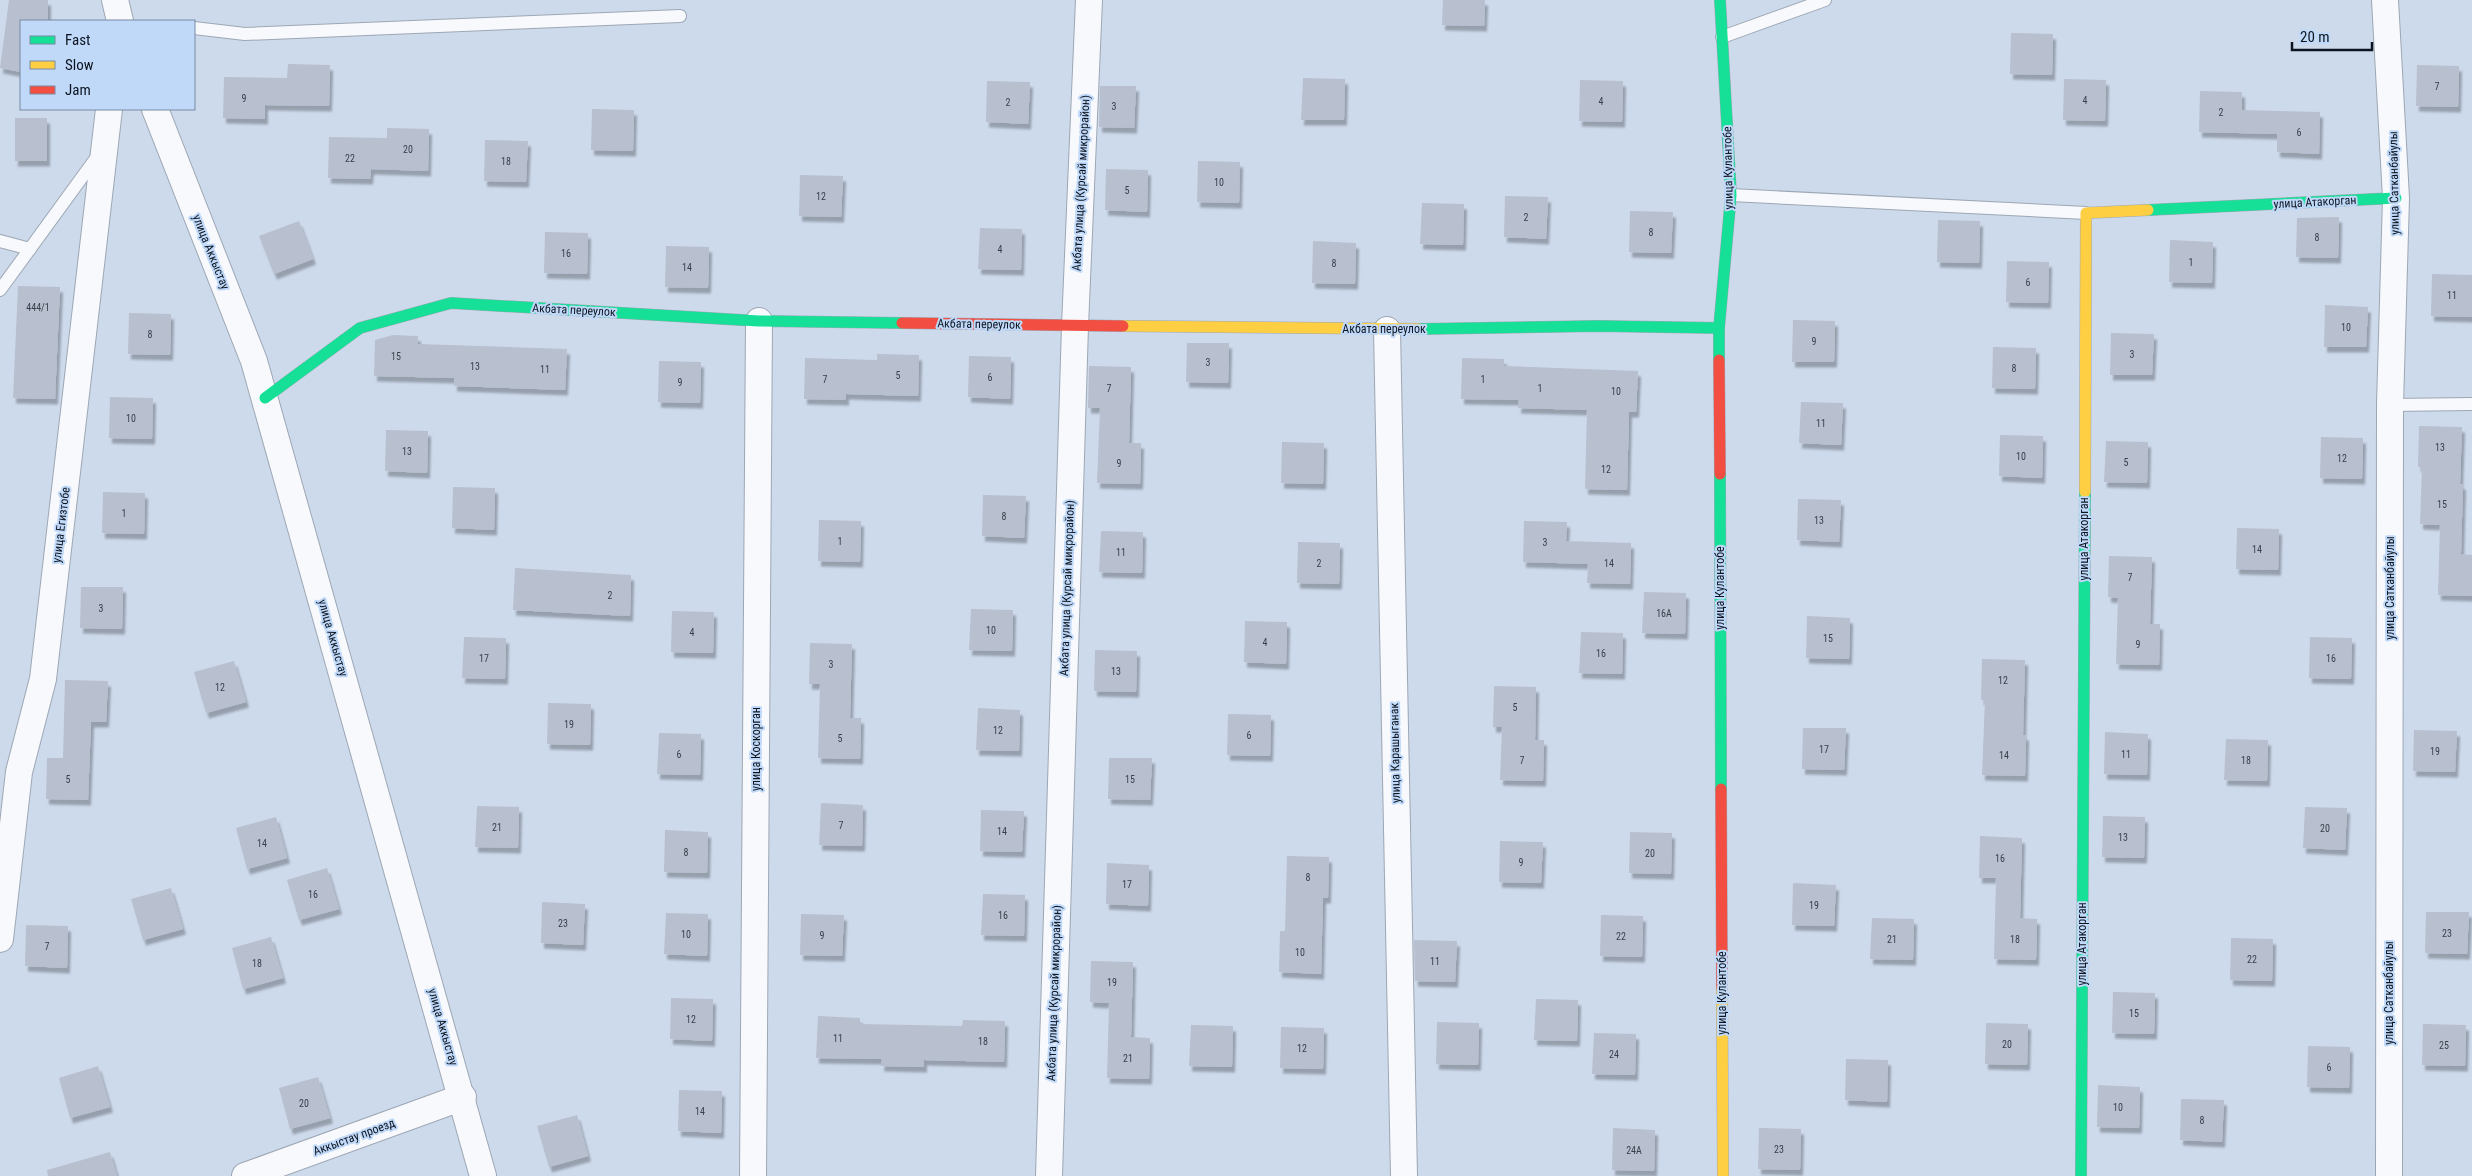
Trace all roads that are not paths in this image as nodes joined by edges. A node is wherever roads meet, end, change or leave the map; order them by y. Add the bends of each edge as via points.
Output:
1 (1089, 0) edge
2 (1720, 0) edge
3 (1825, 0) edge
4 (2385, 0) edge
5 (680, 16) dead end
6 (195, 28) edge
7 (1722, 37) junction
8 (109, 110) edge
9 (155, 110) edge
10 (105, 146) junction
11 (1731, 195) junction
12 (2396, 198) junction
13 (2086, 213) junction
14 (0, 241) edge
15 (30, 249) junction
16 (0, 290) edge
17 (759, 321) junction
18 (1074, 326) junction
19 (1719, 328) junction
20 (1386, 330) junction
21 (265, 398) junction
22 (2472, 404) edge
23 (2390, 405) junction
24 (0, 939) edge
25 (463, 1098) junction
26 (245, 1176) edge
27 (483, 1176) edge
28 (753, 1176) edge
29 (1049, 1176) edge
30 (1404, 1176) edge
31 (1723, 1176) edge
32 (2081, 1176) edge
33 (2389, 1176) edge

1 - 18 street, Акбата улица (Курсай микрорайон)
2 - 7 street, улица Кулантобе
3 - 7 lane
4 - 12 street, улица Сатканбайулы
5 - 6 lane via 246,34
7 - 11 street, улица Кулантобе
8 - 10 street, улица Егизтобе
9 - 21 street, улица Аккыстау via 254,361
10 - 15 lane
10 - 24 street, улица Егизтобе via 43,679 19,772
11 - 13 lane
11 - 19 street, улица Кулантобе
12 - 13 street, улица Атакорган
12 - 23 street, улица Сатканбайулы
13 - 32 street, улица Атакорган
14 - 15 lane
15 - 16 lane
17 - 18 street, Акбата переулок
17 - 21 street, Акбата переулок via 451,303 360,328
17 - 28 street, улица Коскорган
18 - 20 street, Акбата переулок
18 - 29 street, Акбата улица (Курсай микрорайон)
19 - 20 street, Акбата переулок via 1598,326
19 - 31 street, улица Кулантобе
20 - 30 street, улица Карашыганак
21 - 25 street, улица Аккыстау
22 - 23 lane
23 - 33 street, улица Сатканбайулы
25 - 26 street, Аккыстау проезд
25 - 27 street, улица Аккыстау

